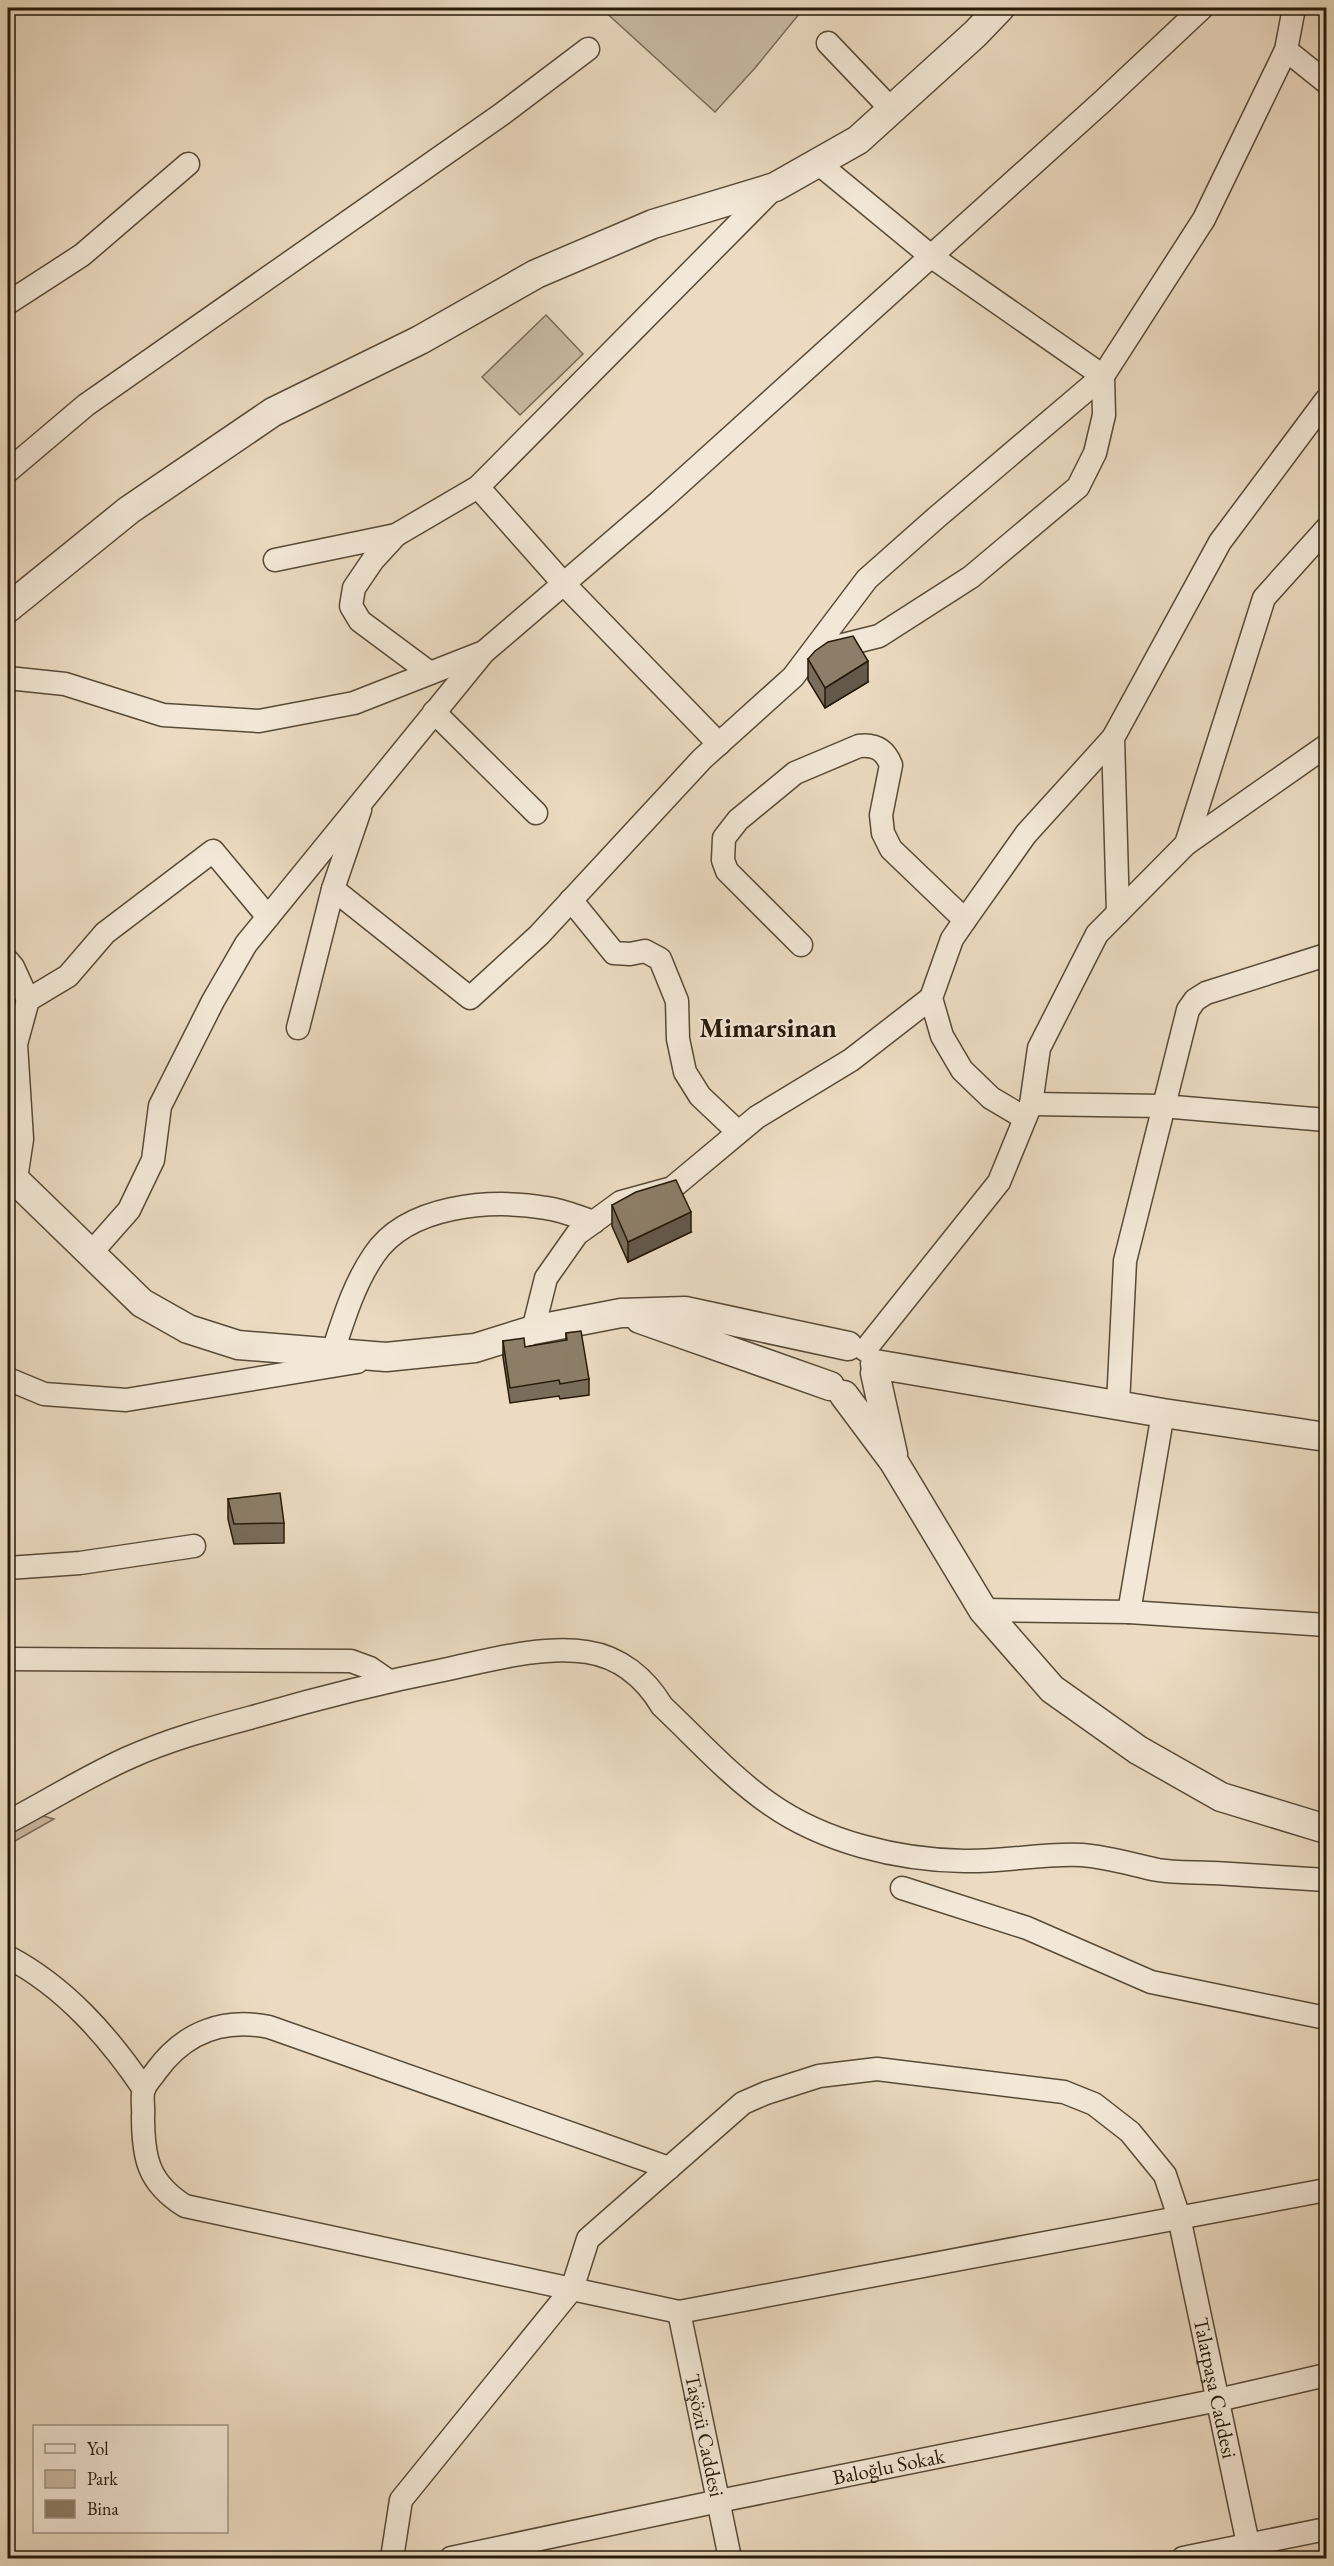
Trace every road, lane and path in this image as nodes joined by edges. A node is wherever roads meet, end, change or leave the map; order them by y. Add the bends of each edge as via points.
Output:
1 (1000, 8) edge
2 (1202, 8) edge
3 (1294, 8) edge
4 (828, 43) dead end
5 (588, 49) dead end
6 (1286, 50) junction
7 (1326, 82) edge
8 (892, 110) junction
9 (818, 163) junction
10 (188, 164) dead end
11 (775, 187) junction
12 (932, 257) junction
13 (8, 303) edge
14 (1103, 376) junction
15 (1326, 400) edge
16 (8, 471) edge
17 (478, 487) junction
18 (1326, 529) edge
19 (396, 535) junction
20 (275, 560) dead end
21 (563, 583) junction
22 (8, 608) edge
23 (484, 652) junction
24 (811, 653) junction
25 (430, 673) junction
26 (8, 678) edge
27 (434, 712) junction
28 (1113, 738) junction
29 (719, 744) junction
30 (1326, 746) edge
31 (366, 796) junction
32 (536, 813) dead end
33 (1186, 844) junction
34 (333, 889) junction
35 (571, 900) junction
36 (1118, 913) junction
37 (268, 917) junction
38 (965, 920) junction
39 (801, 945) dead end
40 (1326, 954) edge
41 (8, 961) edge
42 (931, 998) junction
43 (28, 1000) junction
44 (298, 1028) dead end
45 (12, 1044) edge
46 (1162, 1106) junction
47 (1028, 1111) junction
48 (1326, 1120) edge
49 (738, 1132) junction
50 (12, 1176) edge
51 (594, 1222) junction
52 (91, 1253) junction
53 (621, 1312) junction
54 (533, 1330) junction
55 (333, 1351) junction
56 (386, 1357) junction
57 (866, 1358) junction
58 (8, 1379) edge
59 (837, 1391) junction
60 (1118, 1405) junction
61 (1163, 1413) junction
62 (1326, 1437) edge
63 (894, 1462) junction
64 (194, 1546) dead end
65 (8, 1568) edge
66 (983, 1610) junction
67 (1129, 1612) junction
68 (1326, 1625) edge
69 (8, 1659) edge
70 (389, 1681) junction
71 (8, 1822) edge
72 (1326, 1829) edge
73 (1326, 1880) edge
74 (902, 1888) dead end
75 (8, 1957) edge
76 (1326, 2018) edge
77 (144, 2089) junction
78 (669, 2168) junction
79 (1326, 2190) edge
80 (1179, 2217) junction
81 (572, 2289) junction
82 (679, 2312) junction
83 (1326, 2375) edge
84 (1218, 2400) junction
85 (719, 2501) junction
86 (1326, 2529) edge
87 (1250, 2552) edge
88 (392, 2559) edge
89 (451, 2559) edge
90 (730, 2559) edge
91 (1183, 2559) edge

1 - 8 street
2 - 12 street
3 - 6 street
4 - 8 street
5 - 16 street via 502,114 86,405
6 - 7 street
6 - 14 street via 1204,219
8 - 9 street via 858,140
9 - 11 street
9 - 12 street
10 - 13 street via 82,255
11 - 17 street
11 - 22 street via 653,224 536,274 420,340 273,412 129,510
12 - 14 street
12 - 21 street
14 - 24 street via 867,579
14 - 24 street via 1104,415 1095,453 1078,487 971,577 879,636
15 - 28 street via 1220,542
17 - 19 street
17 - 21 street
18 - 33 street via 1264,598
19 - 20 street
19 - 25 street via 354,588 351,606 360,621
21 - 23 street
21 - 29 street
23 - 25 street
23 - 27 street
24 - 29 street via 793,677
25 - 26 street via 354,703 259,721 163,715 65,684
27 - 31 street
27 - 32 street
28 - 36 street
28 - 38 street via 1026,834
29 - 35 street
30 - 33 street
31 - 34 street
31 - 37 street
33 - 36 street
34 - 35 street via 470,998
34 - 44 street
35 - 49 street via 614,953 645,951 660,959 677,1001 678,1039 685,1072 700,1096
36 - 47 street via 1097,934 1039,1048
37 - 43 street via 213,851 105,933 68,976
37 - 52 street via 246,944 213,1001 160,1106 153,1160 129,1210
38 - 39 street via 891,849 883,833 881,815 891,765 882,751 859,746 795,773 738,820 724,838 727,871
38 - 42 street via 952,939
40 - 46 street via 1195,1000 1188,1010
41 - 43 street
42 - 47 street via 942,1036 962,1070 991,1098
42 - 49 street via 850,1060
43 - 45 street
45 - 50 street via 22,1139
46 - 47 street
46 - 48 street
46 - 60 street via 1125,1262
47 - 57 street via 999,1182
49 - 51 street via 672,1188 621,1202
50 - 52 street
51 - 54 street via 577,1234 546,1278
51 - 55 street via 547,1208 500,1203 423,1217 397,1233 375,1254 350,1301
52 - 55 street via 142,1303 188,1329 238,1345
53 - 54 street
53 - 57 street via 685,1311
53 - 59 street
54 - 56 street via 475,1348
55 - 56 street
56 - 58 street via 126,1400 44,1394
57 - 59 street via 868,1389 853,1396
57 - 59 street via 833,1353 826,1378
57 - 60 street
57 - 63 street
59 - 63 street
60 - 61 street
61 - 62 street
61 - 67 street
63 - 66 street
64 - 65 street via 80,1563
66 - 67 street
66 - 72 street via 1052,1689 1138,1750 1221,1797
67 - 68 street
69 - 70 street via 351,1661
70 - 71 street via 165,1743 94,1774
70 - 73 street via 524,1654 587,1652 614,1660 642,1679 662,1706 769,1804 833,1836 879,1850 936,1860 1083,1856 1159,1870
74 - 76 street via 1027,1928 1151,1982
75 - 77 street via 81,2011
77 - 78 street via 174,2051 197,2034 222,2025 254,2024
77 - 81 street via 147,2163 162,2188 185,2206
78 - 80 street, Talatpaşa Caddesi via 742,2103 819,2076 877,2069 1048,2088 1094,2104 1130,2132 1166,2175
78 - 81 street, Talatpaşa Caddesi via 588,2239
79 - 80 street
80 - 82 street
80 - 84 street, Talatpaşa Caddesi
81 - 82 street
81 - 88 street via 401,2500
82 - 85 street, Taşözü Caddesi
83 - 84 street, Baloğlu Sokak
84 - 85 street, Baloğlu Sokak
84 - 87 street, Talatpaşa Caddesi
85 - 89 street, Baloğlu Sokak
85 - 90 street, Taşözü Caddesi
86 - 87 street
87 - 91 street

